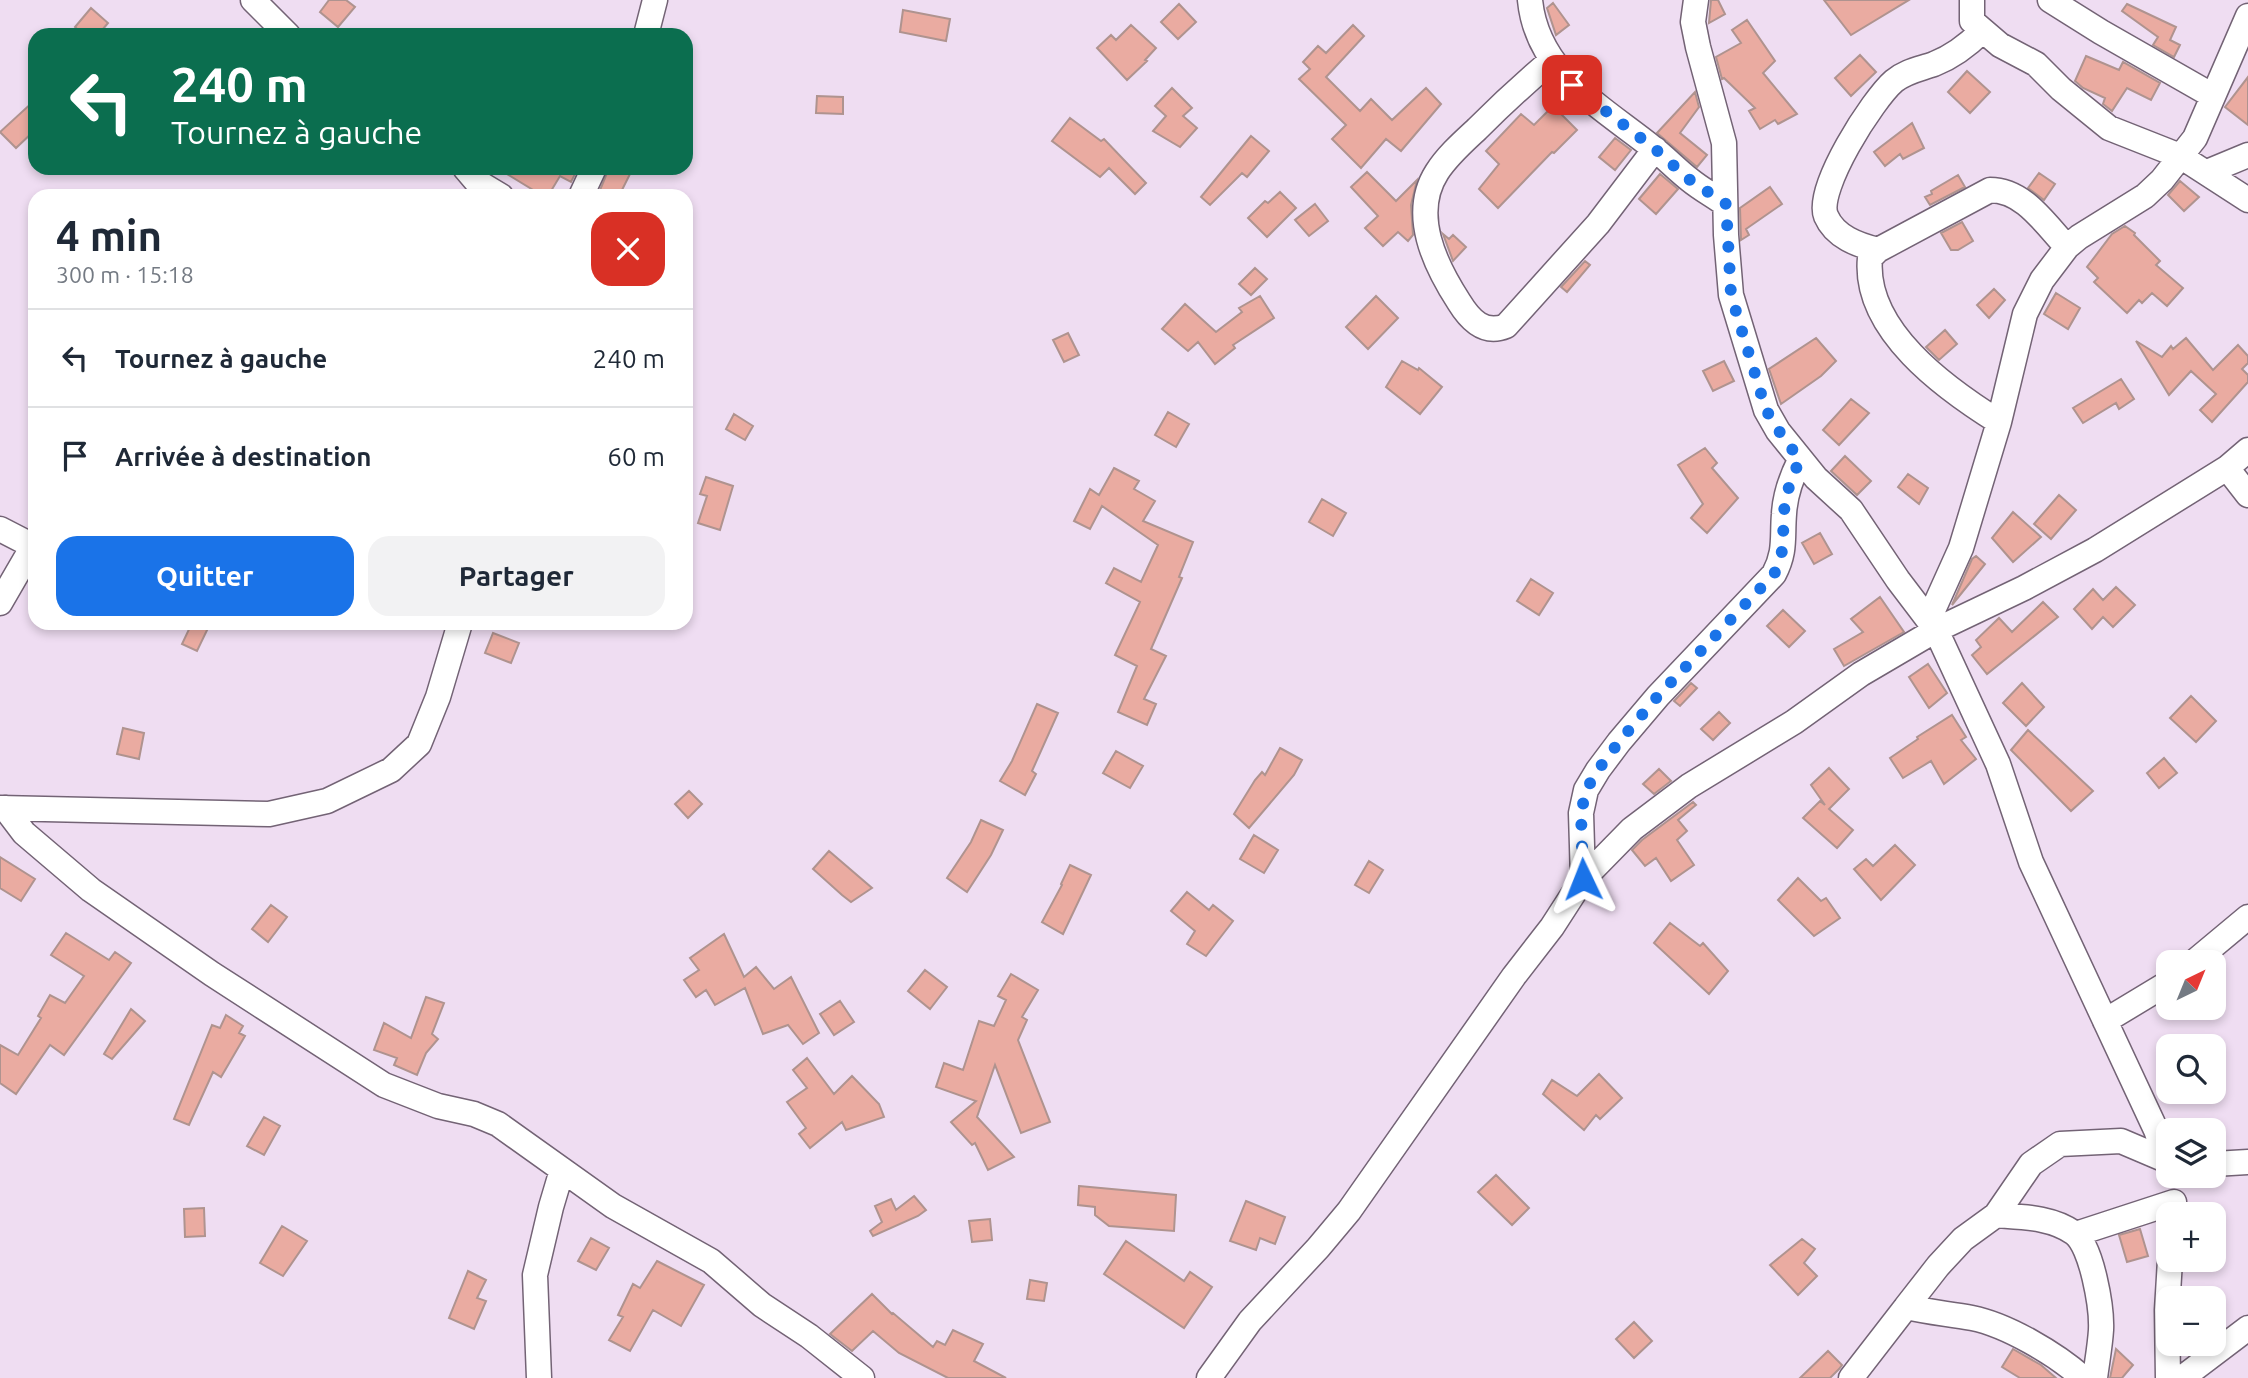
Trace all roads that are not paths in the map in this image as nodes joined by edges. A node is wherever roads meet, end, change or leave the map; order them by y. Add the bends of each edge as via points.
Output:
1 (253, 0) edge
2 (655, 0) edge
3 (1530, 0) edge
4 (1696, 0) edge
5 (1972, 0) edge
6 (2050, 0) edge
7 (2248, 16) edge
8 (281, 28) edge
9 (648, 28) edge
10 (1982, 31) junction
11 (1552, 60) junction
12 (2213, 96) junction
13 (1655, 149) junction
14 (2248, 155) edge
15 (2180, 156) junction
16 (2207, 172) junction
17 (471, 175) edge
18 (489, 189) edge
19 (2248, 200) edge
20 (1726, 204) junction
21 (2067, 247) junction
22 (1878, 250) junction
23 (1999, 422) junction
24 (2248, 450) edge
25 (1800, 460) junction
26 (2227, 468) junction
27 (2248, 495) edge
28 (0, 529) edge
29 (28, 541) edge
30 (28, 554) edge
31 (0, 603) edge
32 (1932, 625) junction
33 (458, 630) edge
34 (2, 808) edge
35 (1583, 879) junction
36 (2248, 917) edge
37 (2208, 950) edge
38 (2156, 990) edge
39 (2105, 1021) junction
40 (2156, 1135) edge
41 (2156, 1157) edge
42 (2248, 1162) edge
43 (2226, 1163) edge
44 (562, 1170) junction
45 (2156, 1213) edge
46 (1996, 1215) junction
47 (2076, 1234) junction
48 (2170, 1272) edge
49 (1906, 1307) junction
50 (2248, 1328) edge
51 (539, 1378) edge
52 (862, 1378) edge
53 (1209, 1378) edge
54 (1851, 1378) edge
55 (2083, 1378) edge
56 (2095, 1378) edge
57 (2168, 1378) edge
58 (2182, 1378) edge

1 - 8 street
2 - 9 street
3 - 11 street via 1539,37
4 - 20 street via 1693,22 1724,143
5 - 10 street via 1972,21
6 - 12 street
7 - 12 street
10 - 15 street via 2036,64 2109,128
10 - 22 street via 1956,53 1896,79 1881,93 1843,154 1825,214 1845,237
11 - 13 street via 1572,85
11 - 13 street via 1457,148 1437,172 1427,195 1425,222 1432,251 1467,316 1487,328 1506,326 1598,223
12 - 15 street via 2194,138
13 - 20 street
14 - 16 street
15 - 16 street
15 - 21 street via 2145,196
16 - 19 street
17 - 18 street
20 - 25 street via 1734,307 1766,410
21 - 22 street via 2022,200 2004,190 1990,190
21 - 23 street via 2042,280 2025,314
22 - 23 street via 1869,267 1882,317 1931,373
23 - 32 street
24 - 26 street
25 - 32 street via 1851,510
25 - 35 street via 1791,477 1782,559 1774,574 1658,696 1586,790 1581,813
26 - 27 street
26 - 32 street via 2024,588
28 - 29 street
30 - 31 street
32 - 35 street via 1794,722 1689,786 1632,829
32 - 39 street via 1998,764 2031,862
33 - 34 street via 419,744 391,770 327,801 270,814
34 - 44 street via 91,890 328,1050 384,1085 498,1124
35 - 53 street via 1349,1211 1250,1321
36 - 37 street
38 - 39 street
39 - 40 street
41 - 46 street via 2121,1141 2060,1144 2031,1164
42 - 43 street
44 - 51 street via 535,1275
44 - 52 street via 613,1206 711,1261 762,1305
45 - 47 street
46 - 47 street via 2053,1223
46 - 49 street via 1963,1239
47 - 56 street via 2097,1286 2101,1329
48 - 57 street
49 - 54 street
49 - 55 street via 1974,1318 2010,1331
50 - 58 street

